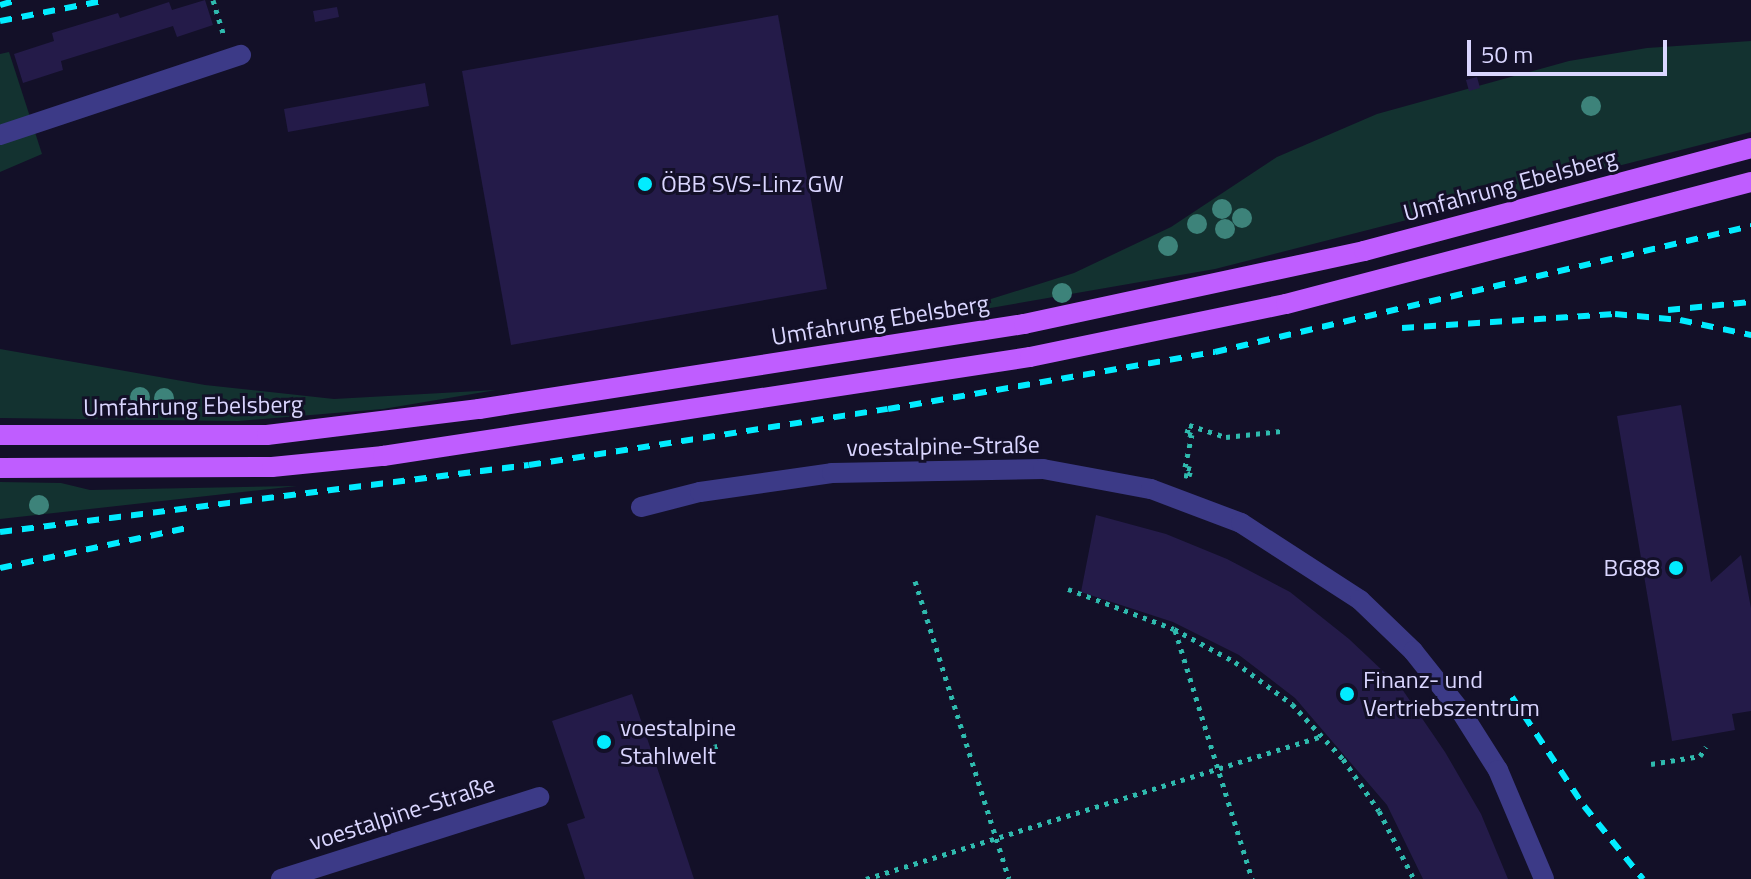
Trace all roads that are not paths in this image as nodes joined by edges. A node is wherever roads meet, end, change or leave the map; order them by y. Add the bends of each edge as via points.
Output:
1 (236, 56) road end
2 (0, 135) edge
3 (1751, 148) edge
4 (1751, 182) edge
5 (0, 435) edge
6 (0, 468) edge
7 (641, 507) dead end
8 (539, 797) dead end
9 (281, 879) edge
10 (1544, 879) edge

1 - 2 street
3 - 5 main road, Umfahrung Ebelsberg via 1364,251 1024,324 479,409 281,433
4 - 6 main road via 1286,304 1030,357 383,456 272,467
7 - 10 street, voestalpine-Straße via 700,492 832,473 1043,469 1151,489 1241,523 1360,600 1413,651 1498,770
8 - 9 street, voestalpine-Straße

